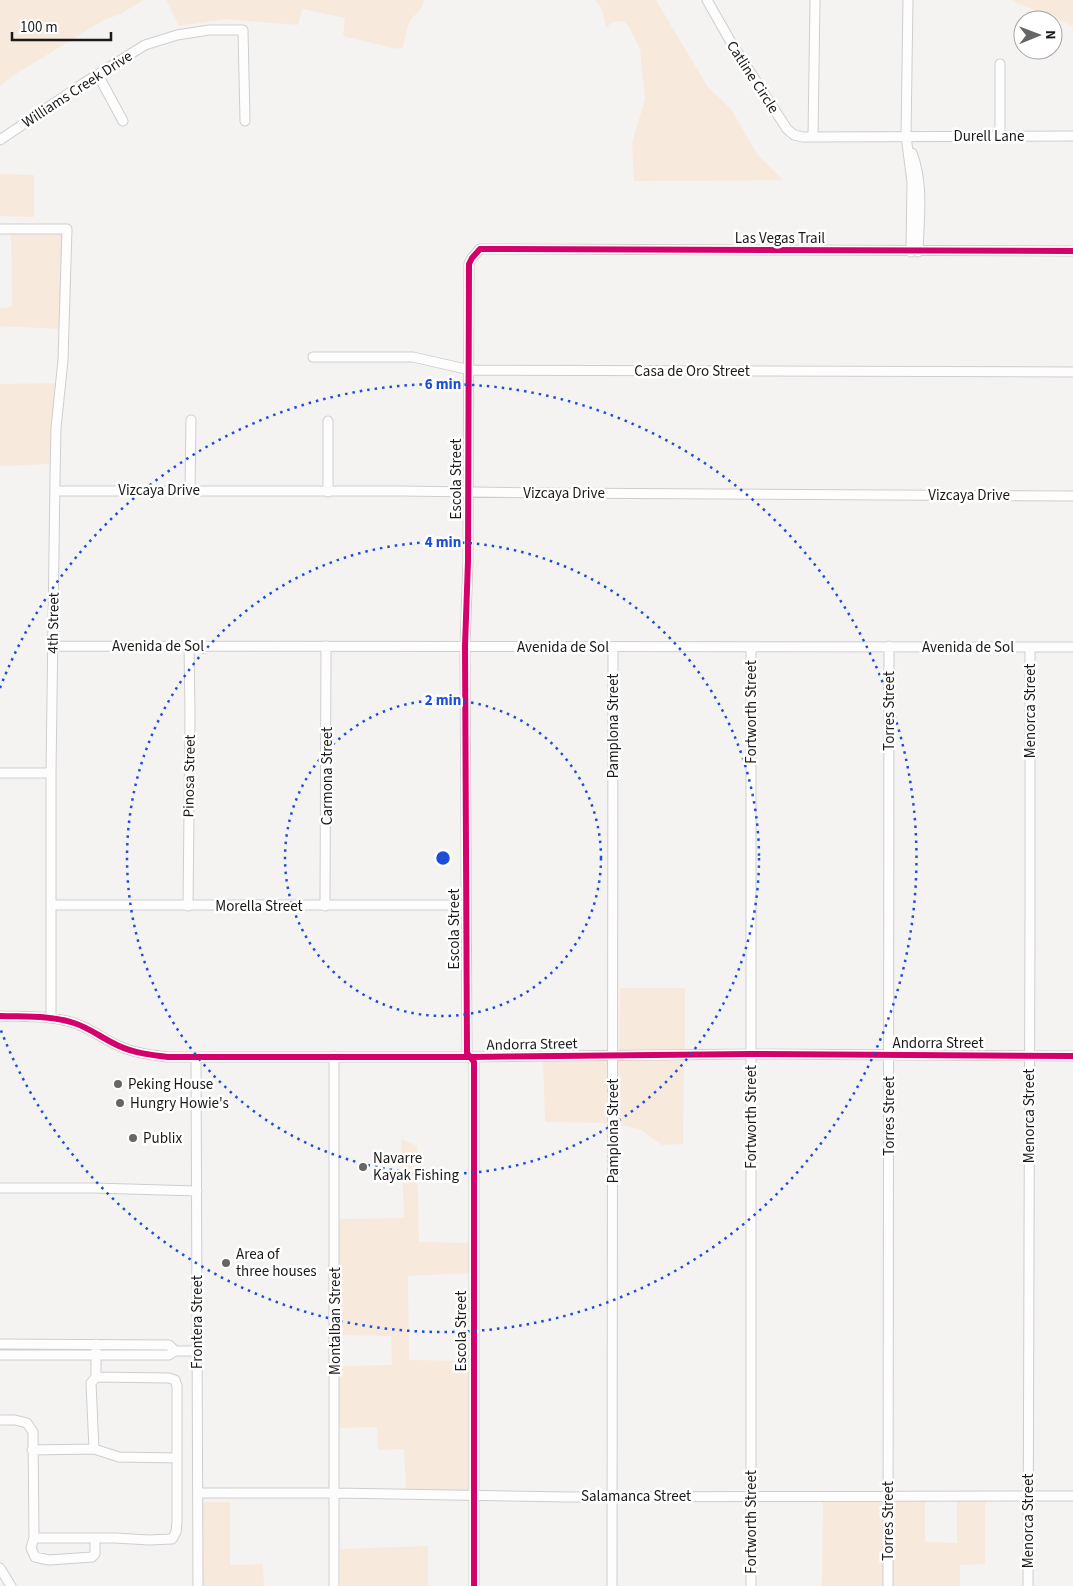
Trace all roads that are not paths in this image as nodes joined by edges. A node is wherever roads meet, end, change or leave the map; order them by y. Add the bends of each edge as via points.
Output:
1 (707, 0) edge
2 (815, 0) edge
3 (908, 0) edge
4 (1000, 64) dead end
5 (98, 74) junction
6 (123, 121) dead end
7 (245, 121) dead end
8 (906, 136) junction
9 (1000, 136) junction
10 (1073, 136) edge
11 (813, 137) junction
12 (0, 140) edge
13 (0, 229) edge
14 (486, 249) joint
15 (915, 252) junction
16 (1073, 252) edge
17 (313, 357) dead end
18 (470, 370) junction
19 (1073, 372) edge
20 (191, 420) dead end
21 (328, 421) dead end
22 (190, 490) junction
23 (55, 491) junction
24 (328, 492) junction
25 (468, 492) junction
26 (1073, 496) edge
27 (52, 646) junction
28 (189, 646) junction
29 (326, 646) junction
30 (465, 646) junction
31 (889, 646) junction
32 (613, 647) junction
33 (751, 647) junction
34 (1030, 647) junction
35 (1073, 647) edge
36 (0, 773) edge
37 (51, 773) junction
38 (52, 905) junction
39 (466, 905) junction
40 (188, 906) junction
41 (325, 906) junction
42 (0, 1016) edge
43 (51, 1018) junction
44 (751, 1054) junction
45 (613, 1055) junction
46 (334, 1056) junction
47 (888, 1056) junction
48 (1029, 1056) junction
49 (1073, 1056) edge
50 (196, 1057) junction
51 (471, 1058) junction
52 (0, 1188) edge
53 (197, 1191) junction
54 (0, 1344) edge
55 (96, 1344) junction
56 (175, 1350) junction
57 (198, 1351) junction
58 (0, 1355) edge
59 (96, 1355) junction
60 (96, 1377) junction
61 (0, 1420) edge
62 (94, 1449) junction
63 (32, 1450) junction
64 (177, 1458) junction
65 (198, 1493) junction
66 (335, 1493) junction
67 (474, 1495) junction
68 (751, 1495) junction
69 (613, 1496) junction
70 (888, 1496) junction
71 (1028, 1496) junction
72 (1073, 1496) edge
73 (34, 1538) junction
74 (95, 1538) junction
75 (0, 1568) edge
76 (11, 1586) edge
77 (198, 1586) edge
78 (334, 1586) edge
79 (474, 1586) edge
80 (612, 1586) edge
81 (751, 1586) edge
82 (888, 1586) edge
83 (1028, 1586) edge

1 - 11 street, Catline Circle via 787,129 794,135
2 - 11 street
3 - 8 street
4 - 9 street
5 - 6 street
5 - 7 street, Williams Creek Drive via 164,38 210,30 243,30
5 - 12 street, Williams Creek Drive
8 - 9 street, Durell Lane
8 - 11 street, Catline Circle
8 - 15 street via 919,175
9 - 10 street, Durell Lane
13 - 23 street, 4th Street via 66,229
14 - 15 street, Las Vegas Trail
14 - 18 street, Escola Street via 480,249 469,264
15 - 16 street, Las Vegas Trail
17 - 18 street, Casa de Oro Street via 413,357
18 - 19 street, Casa de Oro Street
18 - 25 street, Escola Street
20 - 22 street
21 - 24 street
22 - 23 street, Vizcaya Drive
22 - 24 street, Vizcaya Drive
23 - 27 street, 4th Street
24 - 25 street, Vizcaya Drive
25 - 26 street, Vizcaya Drive
25 - 30 street, Escola Street
27 - 28 street, Avenida de Sol
27 - 37 street, 4th Street
28 - 29 street, Avenida de Sol
28 - 40 street, Pinosa Street
29 - 30 street, Avenida de Sol
29 - 41 street, Carmona Street
30 - 32 street, Avenida de Sol
30 - 39 street, Escola Street
31 - 33 street, Avenida de Sol
31 - 34 street, Avenida de Sol
31 - 47 street, Torres Street
32 - 33 street, Avenida de Sol
32 - 45 street, Pamplona Street
33 - 44 street, Fortworth Street
34 - 35 street, Avenida de Sol
34 - 48 street, Menorca Street
36 - 37 street
37 - 38 street, 4th Street
38 - 40 street, Morella Street
38 - 43 street, 4th Street
39 - 41 street, Morella Street
39 - 51 street, Escola Street via 467,1053
40 - 41 street, Morella Street
42 - 43 street, Andorra Street
43 - 50 street, Andorra Street via 76,1023 135,1052
44 - 45 street, Andorra Street
44 - 47 street, Andorra Street
44 - 68 street, Fortworth Street
45 - 51 street, Andorra Street
45 - 69 street, Pamplona Street
46 - 50 street, Andorra Street
46 - 51 street, Andorra Street
46 - 66 street, Montalban Street
47 - 48 street, Andorra Street
47 - 70 street, Torres Street
48 - 49 street, Andorra Street
48 - 71 street, Menorca Street
50 - 53 street, Frontera Street
51 - 67 street, Escola Street via 474,1062
52 - 53 street
53 - 57 street, Frontera Street
54 - 55 street
55 - 56 street via 169,1345
55 - 59 street
56 - 57 street
56 - 59 street via 169,1355
57 - 65 street, Frontera Street
58 - 59 street
59 - 60 street
60 - 62 street via 91,1383
60 - 64 street via 175,1380
61 - 63 street via 27,1423 32,1432
62 - 63 street
62 - 64 street via 119,1456
63 - 73 street
64 - 74 street via 177,1522 172,1539
65 - 66 street, Salamanca Street
65 - 77 street, Frontera Street
66 - 67 street, Salamanca Street
66 - 78 street, Montalban Street
67 - 69 street, Salamanca Street
67 - 79 street, Escola Street
68 - 69 street, Salamanca Street
68 - 70 street, Salamanca Street
68 - 81 street, Fortworth Street
69 - 80 street, Pamplona Street
70 - 71 street, Salamanca Street
70 - 82 street, Torres Street
71 - 72 street, Salamanca Street
71 - 83 street, Menorca Street
73 - 74 street
73 - 74 street via 30,1548 35,1557 49,1560 92,1557
75 - 76 street

